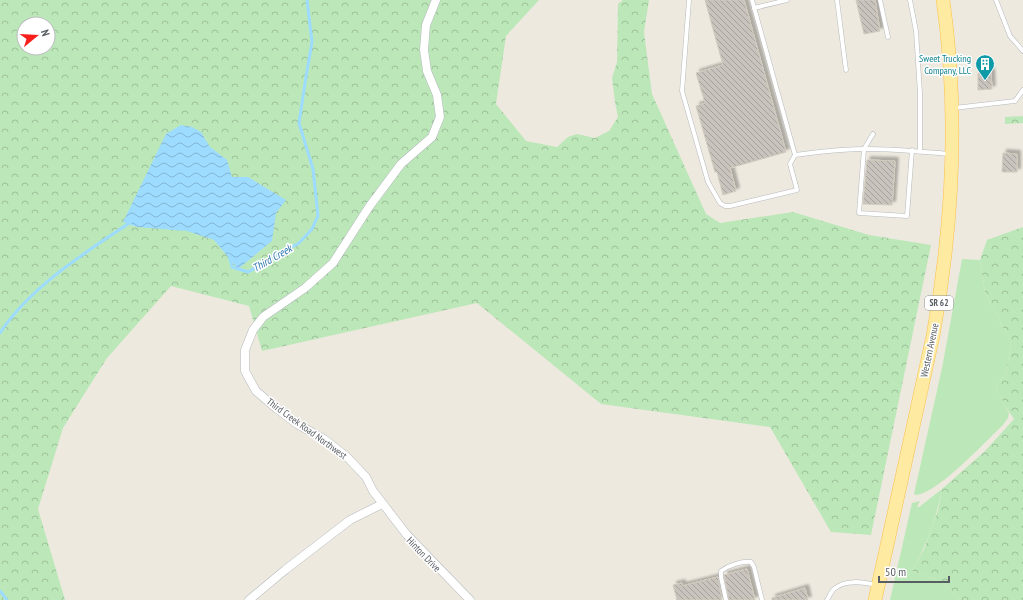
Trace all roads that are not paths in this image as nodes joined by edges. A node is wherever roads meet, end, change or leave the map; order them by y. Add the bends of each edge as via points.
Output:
1 (436, 0) edge
2 (689, 0) edge
3 (752, 0) edge
4 (786, 0) edge
5 (836, 0) edge
6 (880, 0) edge
7 (910, 0) edge
8 (943, 0) edge
9 (996, 0) edge
10 (754, 8) junction
11 (888, 37) dead end
12 (1023, 51) edge
13 (846, 70) dead end
14 (1023, 90) edge
15 (952, 108) junction
16 (873, 134) dead end
17 (864, 149) junction
18 (912, 150) junction
19 (920, 151) junction
20 (953, 154) junction
21 (795, 155) junction
22 (382, 504) junction
23 (878, 585) junction
24 (249, 600) edge
25 (470, 600) edge
26 (726, 600) edge
27 (762, 600) edge
28 (827, 600) edge
29 (875, 600) edge

1 - 22 street, Third Creek Road Northwest via 426,25 424,50 427,71 437,95 440,117 432,137 401,164 369,207 333,263 305,288 263,317 253,330 245,350 245,371 256,391 297,424 324,439 347,457 366,477
2 - 21 lane via 682,91 708,182 720,203 730,206 797,190 790,164
3 - 10 lane
4 - 10 lane
5 - 13 lane
6 - 11 lane
7 - 19 lane via 916,31
8 - 15 main road, Western Avenue / SR 62 via 950,57
9 - 12 lane via 1010,36
10 - 21 lane
14 - 15 lane via 1015,101
15 - 20 main road, Western Avenue / SR 62
16 - 17 lane
17 - 18 lane
17 - 18 lane via 859,213 907,216
17 - 21 lane
18 - 19 lane
19 - 20 lane
20 - 23 main road, Western Avenue / SR 62 via 941,292
22 - 24 street via 350,520
22 - 25 street, Hinton Drive via 407,535
23 - 28 lane via 864,582 844,584 834,589
23 - 29 main road, Western Avenue / SR 62
26 - 27 lane via 721,571 745,561 751,562 754,567

